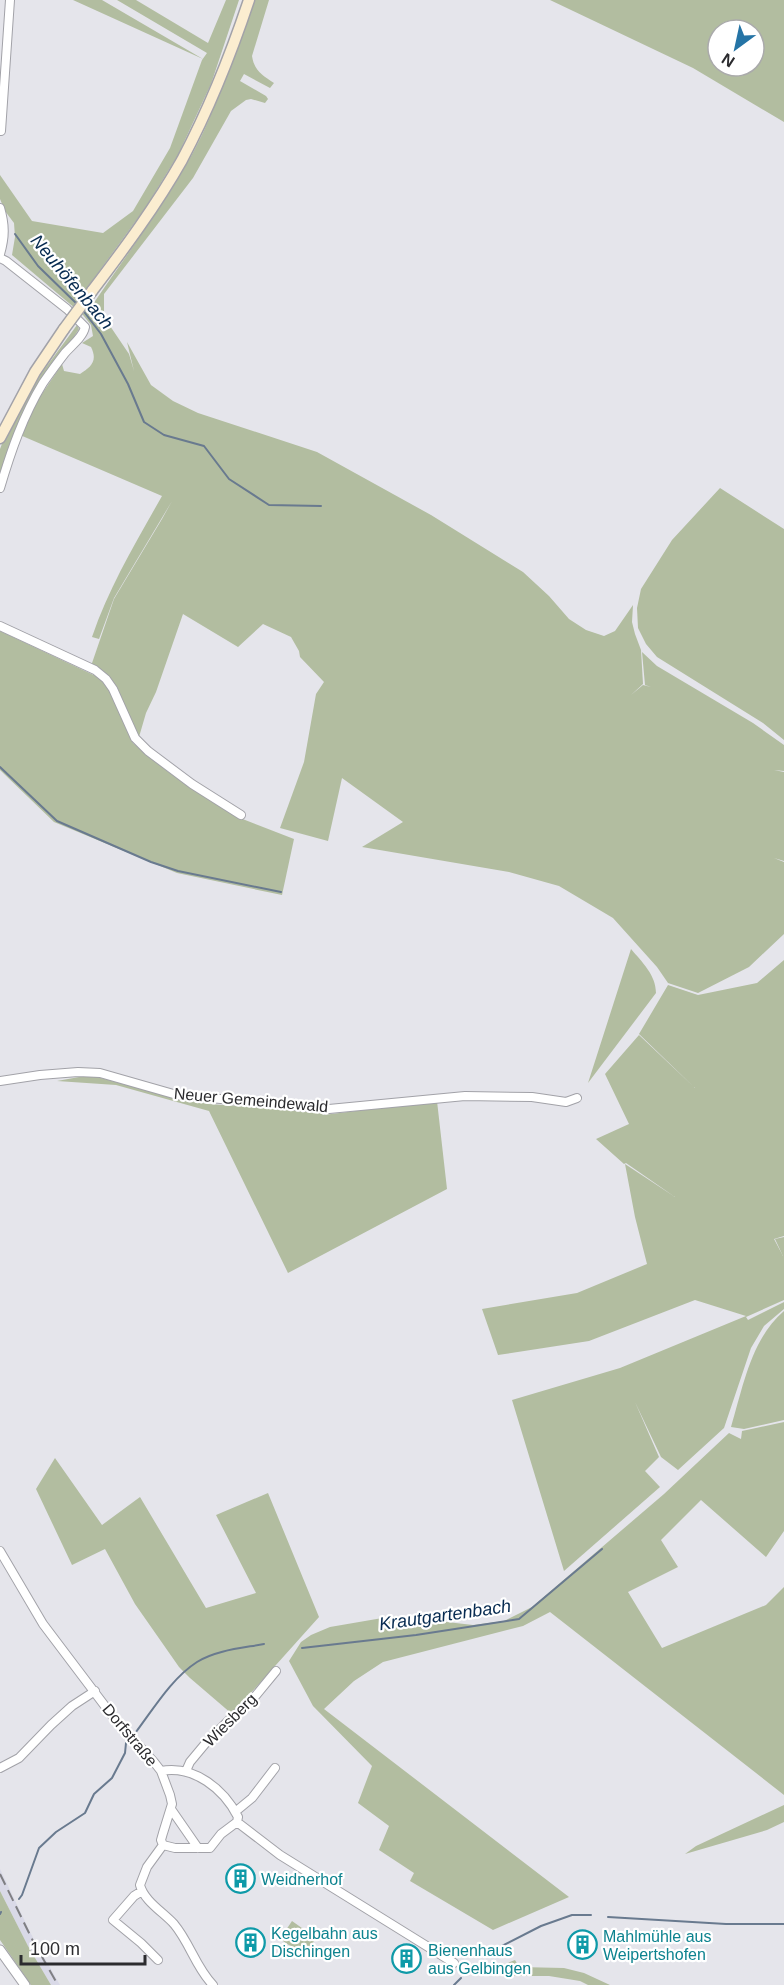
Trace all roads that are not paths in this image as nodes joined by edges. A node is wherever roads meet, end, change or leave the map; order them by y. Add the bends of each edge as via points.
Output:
1 (10, 0) edge
2 (249, 0) edge
3 (1, 131) edge
4 (0, 208) edge
5 (0, 256) edge
6 (0, 438) edge
7 (0, 488) edge
8 (0, 626) edge
9 (241, 814) dead end
10 (0, 1081) edge
11 (577, 1098) dead end
12 (0, 1551) edge
13 (276, 1671) dead end
14 (95, 1691) junction
15 (0, 1768) edge
16 (275, 1768) dead end
17 (161, 1771) junction
18 (186, 1771) junction
19 (171, 1809) junction
20 (235, 1812) junction
21 (237, 1822) junction
22 (163, 1845) junction
23 (198, 1848) junction
24 (142, 1891) junction
25 (0, 1950) edge
26 (158, 1960) dead end
27 (454, 1963) dead end
28 (25, 1985) edge
29 (213, 1985) edge

1 - 3 street
2 - 6 main road, bridge via 204,115 181,160 142,224 35,372
4 - 5 street via 4,241
5 - 7 street via 85,327 27,410
8 - 9 street via 95,670 113,689 135,738 148,751
10 - 11 street, Neuer Gemeindewald via 49,1074 100,1073 177,1095 329,1109 465,1096 566,1102
12 - 14 street, Dorfstraße via 43,1624
13 - 18 street, Wiesberg via 248,1705 205,1744
14 - 15 street via 65,1713 20,1758
14 - 17 street, Dorfstraße
16 - 20 street via 252,1798
17 - 18 street
17 - 19 street, Dorfstraße
18 - 20 street via 204,1778
19 - 22 street via 161,1840
19 - 23 street
20 - 21 street
21 - 23 street via 212,1847
21 - 27 street via 280,1855
22 - 23 street
22 - 24 street via 141,1879
24 - 26 street via 113,1920
24 - 29 street via 180,1932
25 - 28 street

